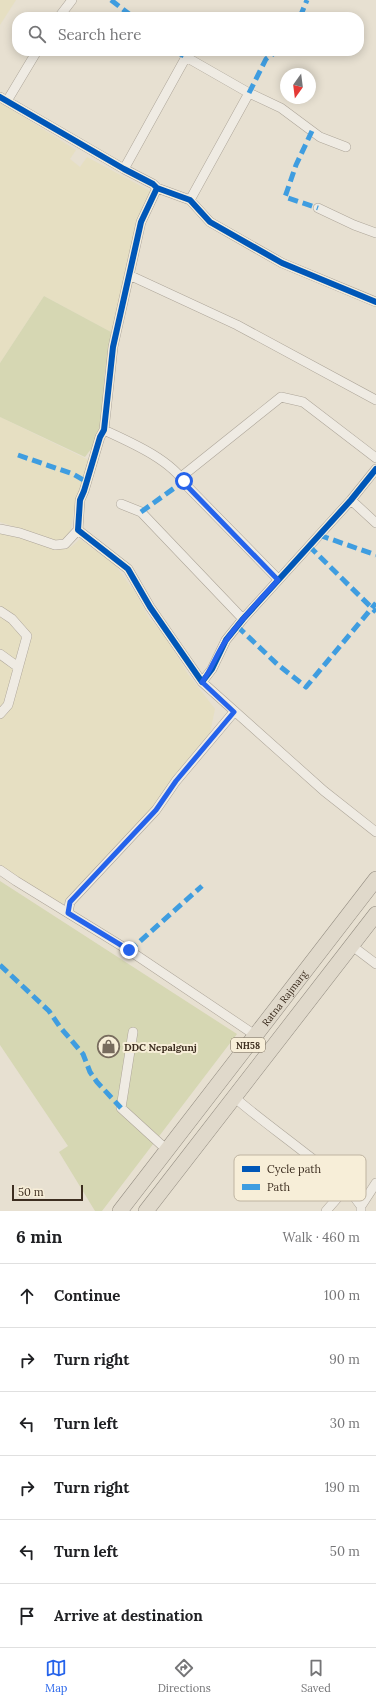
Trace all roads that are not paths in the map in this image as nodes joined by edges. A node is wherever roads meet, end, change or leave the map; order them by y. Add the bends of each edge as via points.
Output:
1 (72, 0) edge
2 (63, 12) edge
3 (34, 56) edge
4 (249, 93) junction
5 (4, 99) edge
6 (346, 147) dead end
7 (124, 169) junction
8 (157, 188) junction
9 (190, 200) junction
10 (318, 208) dead end
11 (376, 233) edge
12 (129, 275) junction
13 (376, 302) edge
14 (376, 400) edge
15 (104, 430) junction
16 (376, 458) edge
17 (376, 469) edge
18 (181, 477) junction
19 (351, 500) junction
20 (121, 504) dead end
21 (376, 523) edge
22 (0, 529) edge
23 (78, 530) junction
24 (278, 580) junction
25 (0, 611) edge
26 (243, 619) junction
27 (0, 654) edge
28 (18, 667) junction
29 (202, 682) junction
30 (234, 712) junction
31 (0, 714) edge
32 (376, 832) edge
33 (0, 870) edge
34 (376, 879) edge
35 (68, 913) junction
36 (376, 914) edge
37 (351, 945) junction
38 (376, 964) edge
39 (134, 1032) dead end
40 (256, 1035) junction
41 (234, 1097) junction
42 (167, 1150) junction
43 (308, 1155) edge
44 (376, 1183) edge
45 (366, 1200) edge
46 (335, 1201) edge
47 (120, 1211) edge
48 (146, 1211) edge
49 (326, 1211) edge

1 - 2 street
3 - 5 street
4 - 6 street via 281,108 320,137
4 - 7 street via 186,57
4 - 9 street
5 - 7 street
7 - 8 street
8 - 9 street
8 - 12 street via 141,222
9 - 13 street via 210,222 282,263
10 - 11 street
12 - 14 street via 237,325
12 - 15 street via 113,347
15 - 18 street via 147,451
15 - 23 street via 80,500
16 - 18 street via 303,402 281,397
17 - 19 street
18 - 24 street
19 - 21 street
19 - 24 street
20 - 26 street via 141,512
22 - 23 street via 20,532 55,545 65,544
23 - 29 street via 128,570 150,607
24 - 26 street
25 - 28 street via 12,619 27,636
26 - 29 street via 226,640 212,669
27 - 28 street
28 - 31 street via 8,705
29 - 30 street
30 - 32 street via 324,791
30 - 35 street via 176,781 156,810 70,902
33 - 35 street
34 - 40 highway, Ratna Rajmarg / NH58
35 - 40 street
36 - 37 highway, Ratna Rajmarg / NH58
37 - 38 street
37 - 41 highway, Ratna Rajmarg / NH58
39 - 42 street via 121,1108
40 - 42 highway, Ratna Rajmarg / NH58
41 - 43 street
41 - 48 highway, Ratna Rajmarg / NH58
42 - 47 highway, Ratna Rajmarg / NH58
44 - 45 street
46 - 49 street

